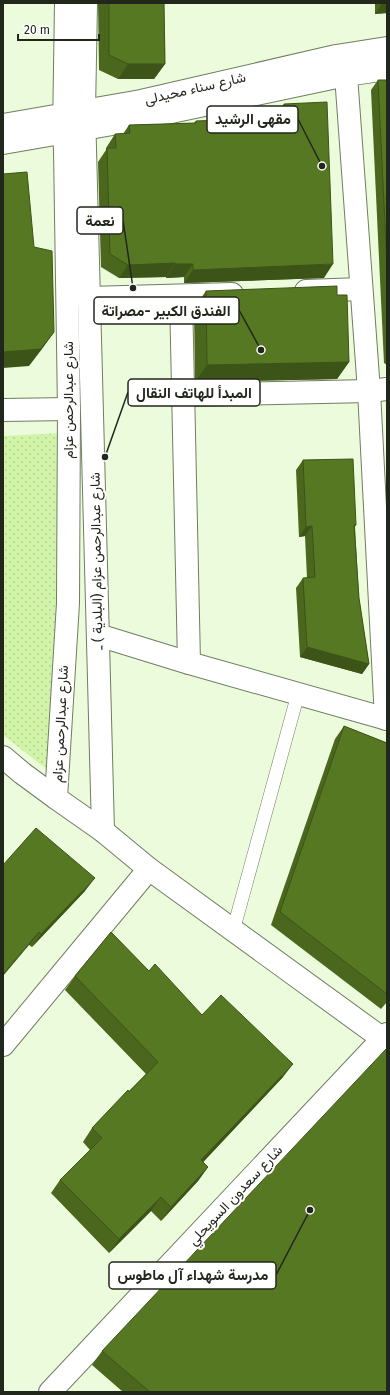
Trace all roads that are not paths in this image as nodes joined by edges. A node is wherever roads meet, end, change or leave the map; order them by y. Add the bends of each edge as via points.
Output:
1 (66, 3) edge
2 (86, 3) edge
3 (387, 48) edge
4 (345, 65) junction
5 (387, 69) edge
6 (74, 122) junction
7 (3, 125) edge
8 (3, 143) edge
9 (361, 289) junction
10 (283, 292) edge
11 (251, 293) edge
12 (180, 296) junction
13 (90, 298) junction
14 (378, 390) edge
15 (183, 395) junction
16 (69, 409) junction
17 (3, 410) edge
18 (98, 635) junction
19 (189, 663) junction
20 (298, 694) junction
21 (387, 719) edge
22 (3, 757) edge
23 (12, 774) edge
24 (56, 798) junction
25 (103, 830) junction
26 (149, 869) junction
27 (233, 931) junction
28 (386, 1039) edge
29 (3, 1045) edge
30 (50, 1392) edge

1 - 6 main road, شارع عبدالرحمن عزام
2 - 6 main road, شارع عبدالرحمن عزام (البلدية ) ـ
3 - 4 main road, شارع سناء محيدلى
4 - 5 main road, شارع سناء محيدلى
4 - 6 main road, شارع سناء محيدلى via 124,122
4 - 9 main road
6 - 7 main road, شارع سناء محيدلى
6 - 8 main road
6 - 13 main road, شارع عبدالرحمن عزام (البلدية ) ـ
6 - 16 main road, شارع عبدالرحمن عزام via 65,150
9 - 10 main road
9 - 14 main road
11 - 12 main road
12 - 13 main road
12 - 15 main road
13 - 18 main road, شارع عبدالرحمن عزام (البلدية ) ـ
14 - 15 main road
14 - 21 main road
15 - 19 main road
16 - 17 main road
16 - 24 main road, شارع عبدالرحمن عزام via 68,603
18 - 19 main road
18 - 25 main road, شارع عبدالرحمن عزام (البلدية ) ـ
19 - 20 main road
20 - 21 main road
20 - 27 lane
22 - 23 main road
23 - 24 main road
24 - 25 main road
25 - 26 main road
26 - 27 main road
26 - 29 main road
27 - 28 main road
28 - 30 main road, شارع سعدون السويحلي

